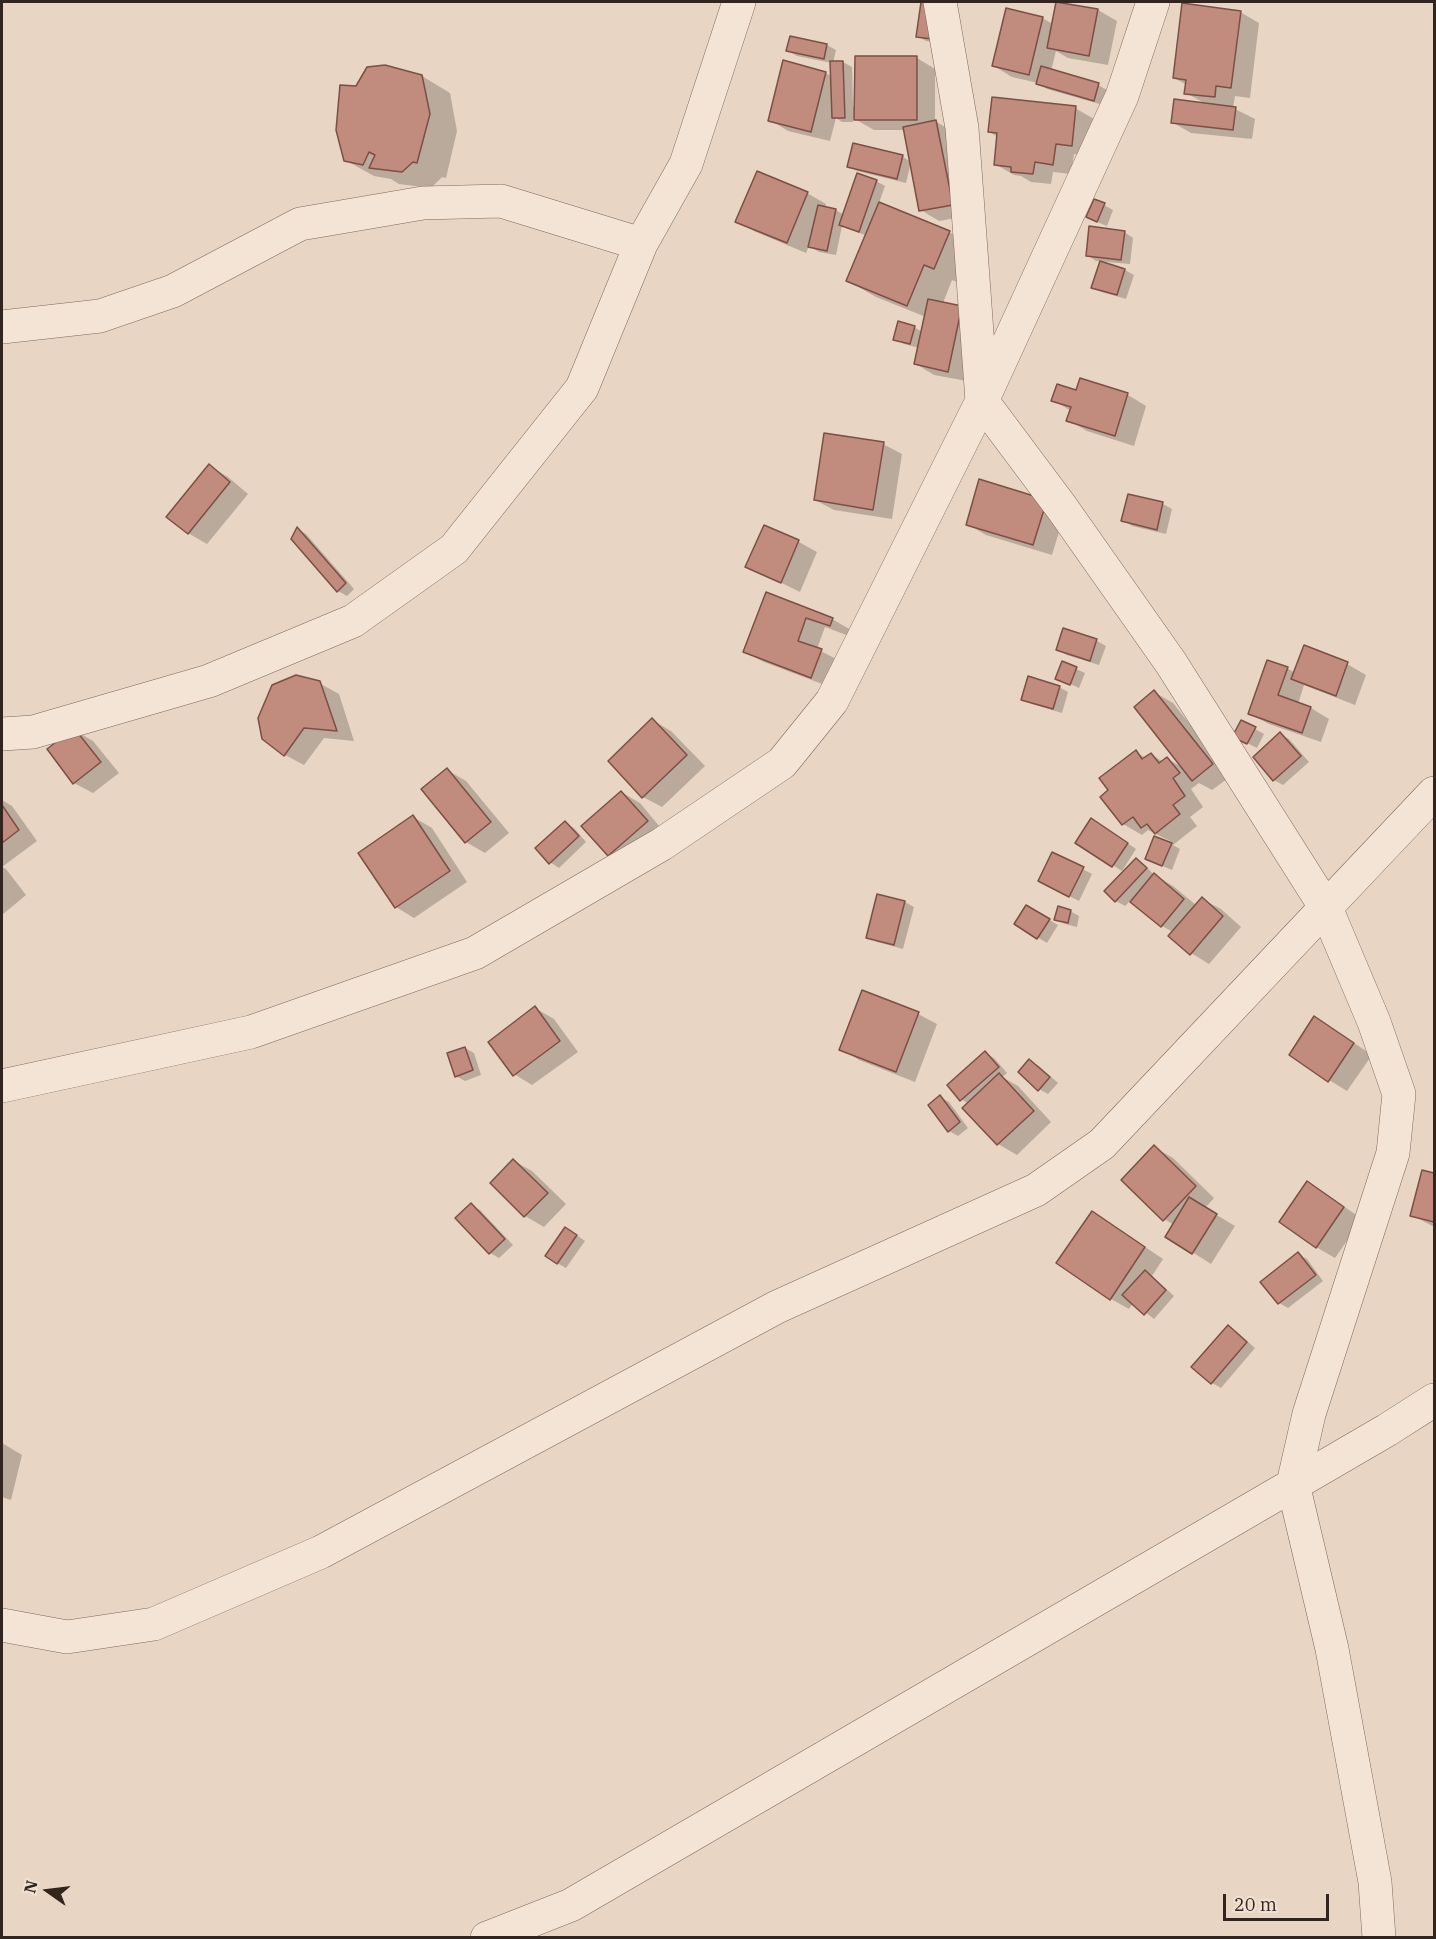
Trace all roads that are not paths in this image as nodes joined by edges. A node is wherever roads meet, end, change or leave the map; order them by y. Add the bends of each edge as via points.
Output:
1 (739, 2) edge
2 (940, 2) edge
3 (1153, 2) edge
4 (641, 244) junction
5 (2, 327) edge
6 (982, 401) junction
7 (2, 734) edge
8 (1434, 793) edge
9 (1326, 908) junction
10 (2, 1086) edge
11 (1434, 1400) edge
12 (1293, 1484) junction
13 (2, 1625) edge
14 (487, 1938) edge
15 (1379, 1938) edge

1 - 4 street via 686,164
2 - 6 street via 962,128
3 - 6 street via 1122,96
4 - 5 street via 501,201 423,203 300,224 172,291 100,316
4 - 7 street via 582,388 454,549 353,621 220,676 33,732
6 - 9 street via 1171,663
6 - 10 street via 832,701 782,763 662,844 475,953 251,1032
8 - 9 street
9 - 12 street via 1374,1022 1399,1094 1394,1153 1309,1414
9 - 13 street via 1102,1144 1036,1190 777,1307 321,1551 154,1624 67,1637
11 - 12 street
12 - 14 street via 571,1905
12 - 15 street via 1332,1649 1375,1882

